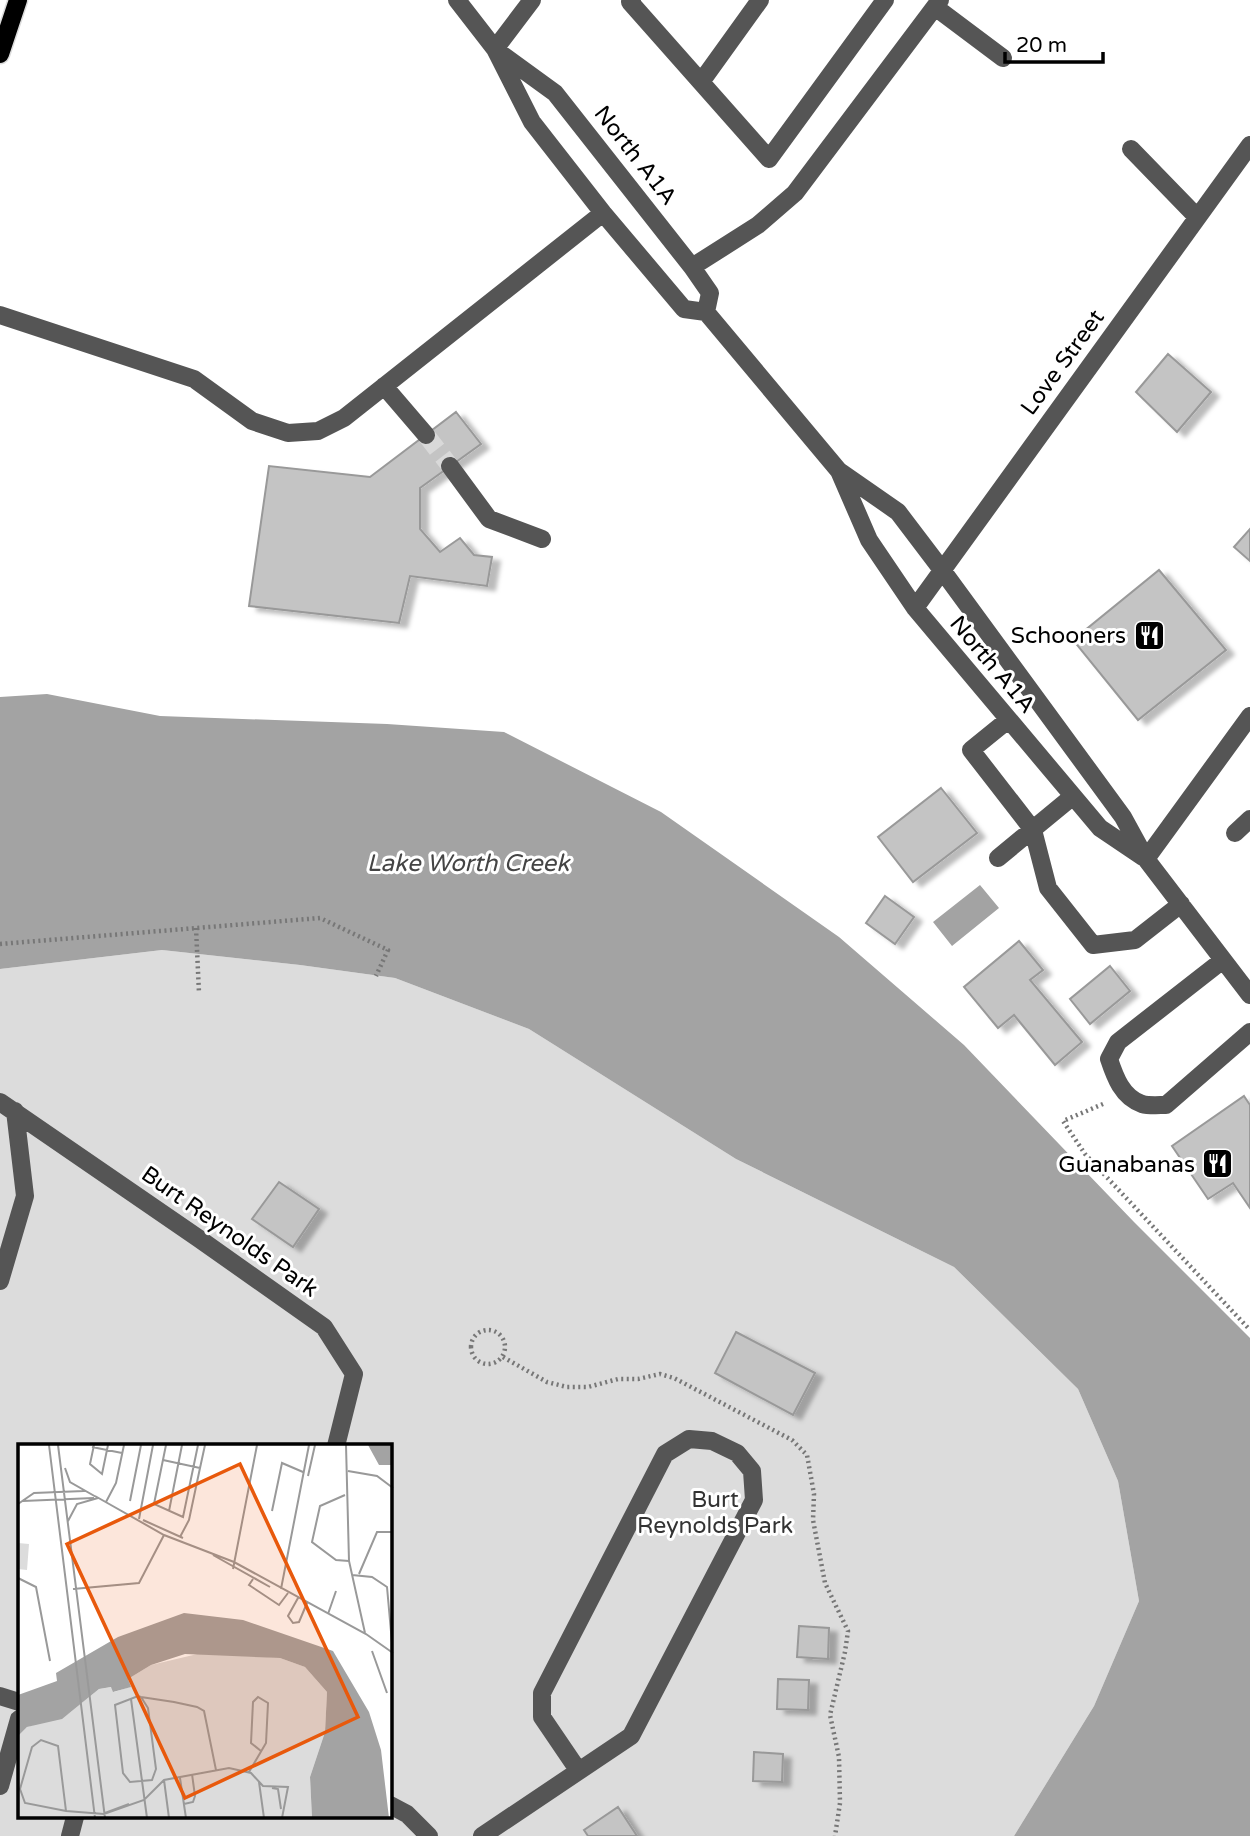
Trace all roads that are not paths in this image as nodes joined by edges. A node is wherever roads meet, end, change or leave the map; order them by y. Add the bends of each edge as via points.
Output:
1 (18, 0) edge
2 (457, 0) edge
3 (531, 0) edge
4 (632, 0) edge
5 (760, 0) edge
6 (885, 0) edge
7 (938, 4) edge
8 (495, 49) junction
9 (0, 54) edge
10 (1003, 58) dead end
11 (701, 82) junction
12 (1250, 145) edge
13 (1131, 149) dead end
14 (603, 213) junction
15 (1197, 217) junction
16 (692, 267) junction
17 (706, 312) junction
18 (0, 315) edge
19 (384, 386) junction
20 (426, 435) tunnel mouth
21 (450, 466) tunnel mouth
22 (839, 471) junction
23 (542, 539) dead end
24 (942, 570) junction
25 (915, 608) junction
26 (1250, 716) edge
27 (1008, 720) junction
28 (1072, 797) junction
29 (1250, 819) edge
30 (1033, 830) junction
31 (1235, 832) dead end
32 (998, 858) dead end
33 (1146, 859) junction
34 (1181, 904) junction
35 (1223, 960) junction
36 (1250, 995) edge
37 (1250, 1032) edge
38 (7, 1107) edge
39 (0, 1281) edge
40 (336, 1444) edge
41 (0, 1696) edge
42 (18, 1702) edge
43 (18, 1723) edge
44 (578, 1770) junction
45 (0, 1786) edge
46 (392, 1806) edge
47 (75, 1818) edge
48 (70, 1836) edge
49 (429, 1836) edge
50 (482, 1836) edge

1 - 9 main road
2 - 8 street, North A1A
3 - 8 street
4 - 11 street
5 - 11 street
6 - 11 street via 769,159
7 - 10 street
7 - 16 street via 795,193 758,225
8 - 14 street, North A1A via 532,122
8 - 16 street, North A1A via 555,93
12 - 15 street, Love Street
13 - 15 street
14 - 17 street, North A1A via 684,309
14 - 19 street
15 - 24 street, Love Street
16 - 17 street, North A1A via 710,293
17 - 22 street, North A1A
18 - 19 street via 194,379 252,421 288,433 318,431 344,418
19 - 20 street
21 - 23 street via 489,519
22 - 24 street, North A1A via 898,512
22 - 25 street, North A1A via 870,540
24 - 25 street, Love Street
24 - 33 street, North A1A via 1124,817
25 - 27 street, North A1A
26 - 33 street
27 - 28 street, North A1A
27 - 30 street via 971,750
28 - 30 street
28 - 33 street, North A1A via 1100,828
29 - 31 street
30 - 32 street
30 - 34 street via 1048,888 1093,945 1135,940
33 - 34 street, North A1A
34 - 35 street, North A1A
35 - 36 street, North A1A
35 - 37 street via 1118,1042 1109,1059 1114,1077 1125,1094 1143,1105 1166,1105
38 - 39 street via 25,1196
38 - 40 street, Burt Reynolds Park via 324,1327 354,1374
41 - 42 street
43 - 45 street
44 - 44 street via 631,1736 754,1500 752,1471 737,1453 712,1441 689,1439 666,1454 542,1693 542,1717
44 - 50 street
46 - 49 street
47 - 48 street

